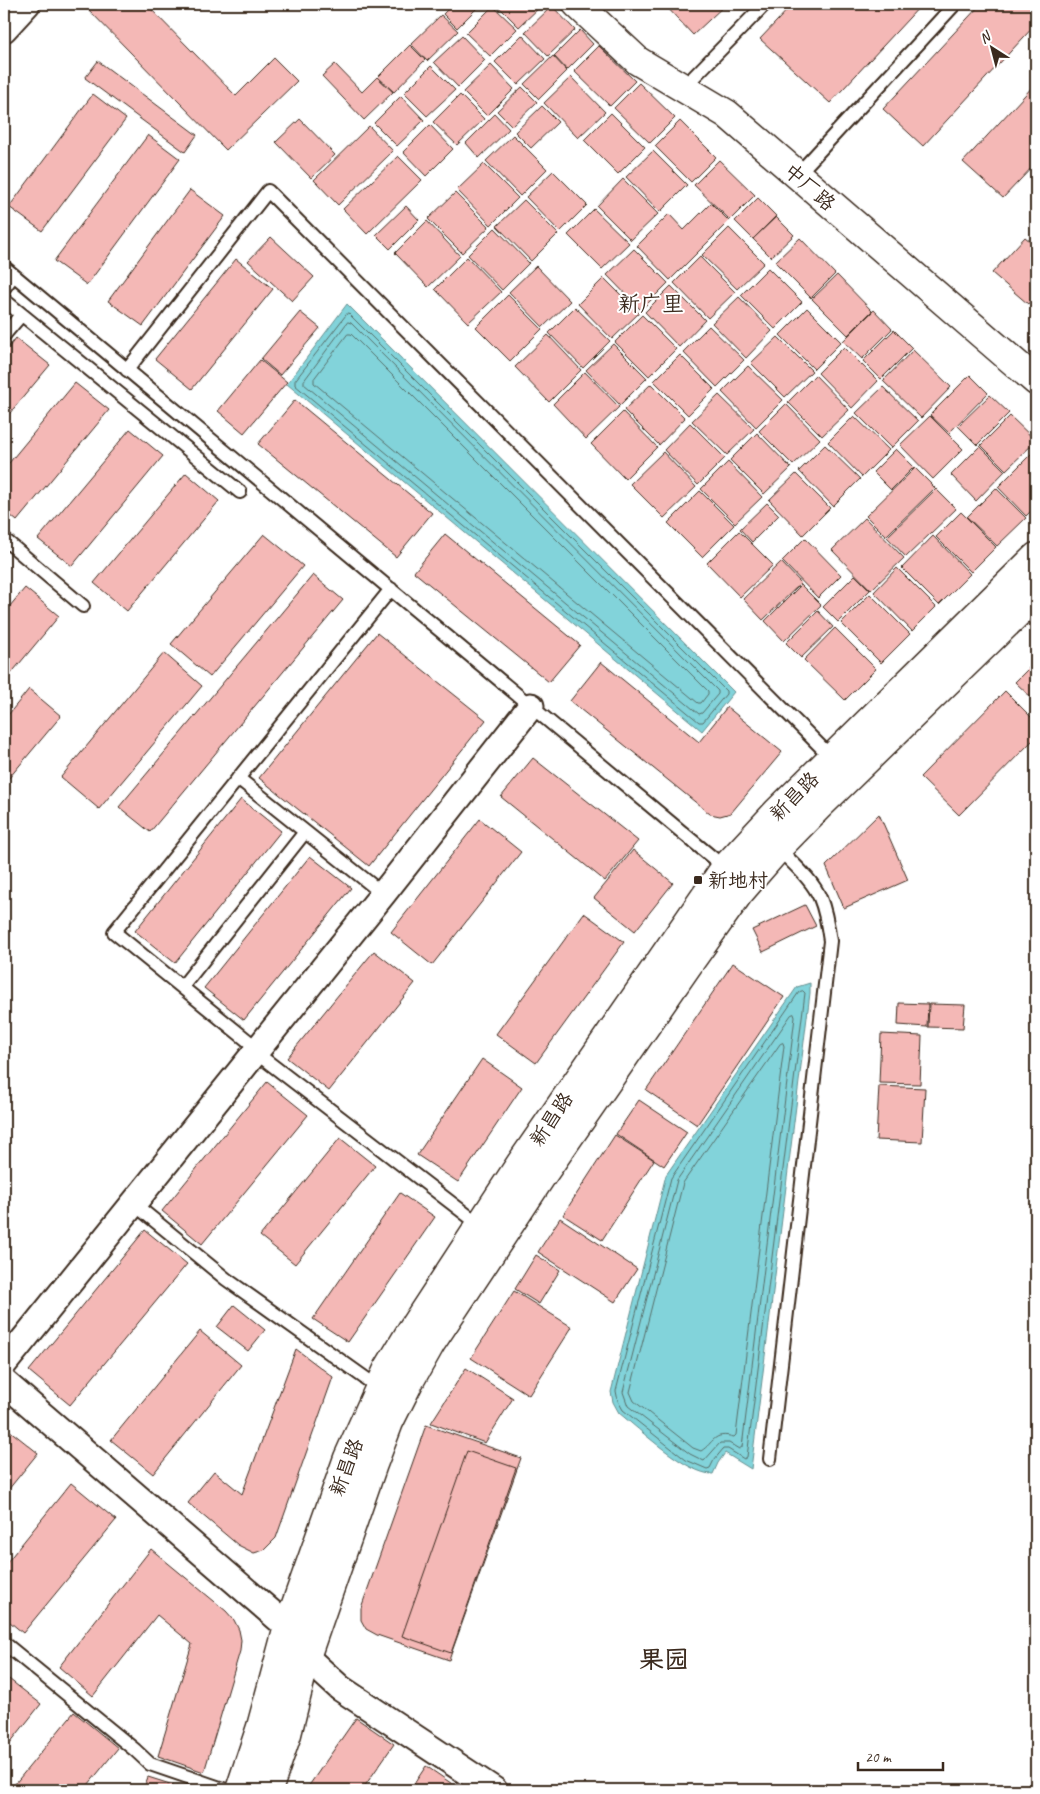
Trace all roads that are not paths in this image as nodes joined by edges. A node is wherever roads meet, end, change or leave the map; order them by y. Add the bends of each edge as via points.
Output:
1 (27, 4) edge
2 (577, 4) edge
3 (765, 4) edge
4 (955, 4) edge
5 (4, 29) edge
6 (683, 88) junction
7 (797, 175) junction
8 (9, 272) edge
9 (4, 288) edge
10 (4, 300) edge
11 (21, 315) junction
12 (4, 335) edge
13 (127, 370) junction
14 (1036, 381) edge
15 (240, 492) dead end
16 (4, 539) edge
17 (1036, 557) edge
18 (391, 589) junction
19 (1036, 596) edge
20 (84, 606) dead end
21 (531, 706) junction
22 (832, 758) junction
23 (238, 778) junction
24 (305, 832) junction
25 (778, 848) junction
26 (725, 868) junction
27 (383, 894) junction
28 (182, 987) junction
29 (256, 1051) junction
30 (133, 1203) junction
31 (480, 1225) junction
32 (4, 1364) edge
33 (4, 1382) edge
34 (379, 1388) junction
35 (770, 1459) dead end
36 (288, 1627) junction
37 (4, 1643) edge
38 (306, 1658) junction
39 (226, 1790) edge
40 (240, 1790) edge
41 (268, 1790) edge
42 (494, 1790) edge

1 - 5 street
2 - 6 street, 中厂路 via 638,61
3 - 6 lane
4 - 7 lane
6 - 7 street, 中厂路 via 727,114
7 - 14 street, 中厂路
8 - 9 lane
8 - 13 lane
10 - 11 lane
11 - 12 lane
11 - 15 lane
13 - 18 lane
13 - 22 lane via 268,191
16 - 20 lane
17 - 22 street, 新昌路
18 - 21 lane
18 - 23 lane
19 - 25 street, 新昌路
21 - 26 lane
21 - 27 street
22 - 26 street, 新昌路
23 - 24 lane
23 - 28 lane via 114,932
24 - 27 lane
24 - 28 lane
25 - 35 lane via 809,880 820,897 830,940
25 - 38 street, 新昌路 via 739,893 686,967 431,1343 409,1382 373,1464
26 - 31 street, 新昌路
27 - 29 street
28 - 29 lane
29 - 30 street
29 - 31 lane
30 - 32 street
30 - 34 lane via 226,1279
31 - 34 street, 新昌路 via 411,1331
33 - 36 street
34 - 36 street, 新昌路 via 348,1458
36 - 38 street
36 - 40 street, 新昌路
37 - 39 lane via 150,1764
38 - 41 street, 新昌路 via 287,1734
38 - 42 street via 340,1688

